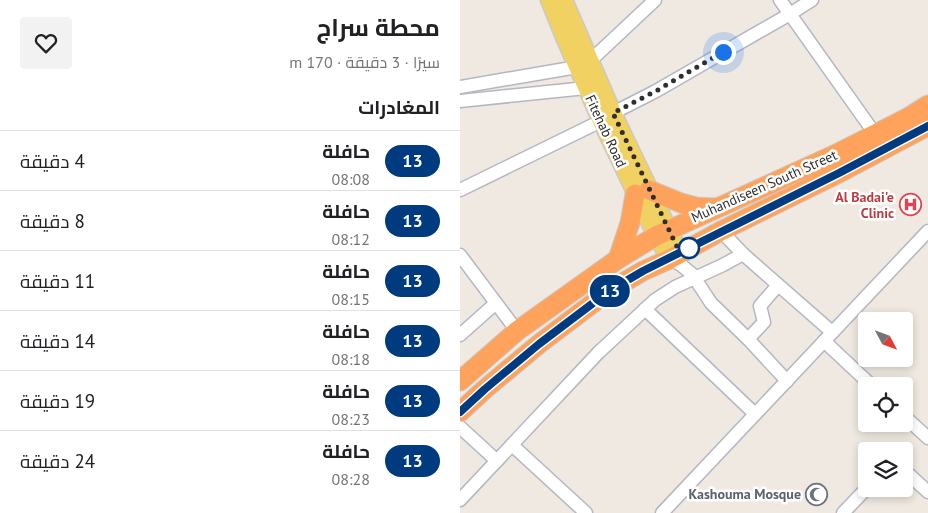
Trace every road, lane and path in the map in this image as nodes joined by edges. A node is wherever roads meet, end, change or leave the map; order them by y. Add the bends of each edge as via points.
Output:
1 (549, 0) edge
2 (564, 0) edge
3 (655, 0) edge
4 (780, 0) edge
5 (812, 0) edge
6 (790, 14) junction
7 (584, 64) junction
8 (483, 83) junction
9 (460, 87) edge
10 (586, 88) junction
11 (486, 99) junction
12 (460, 101) edge
13 (928, 105) edge
14 (607, 117) junction
15 (928, 126) edge
16 (875, 134) junction
17 (460, 190) edge
18 (642, 192) junction
19 (717, 208) junction
20 (721, 231) junction
21 (928, 231) edge
22 (663, 233) junction
23 (743, 254) junction
24 (460, 255) edge
25 (618, 259) junction
26 (677, 259) junction
27 (695, 278) junction
28 (778, 285) junction
29 (496, 303) junction
30 (645, 309) junction
31 (517, 331) junction
32 (460, 335) edge
33 (828, 337) junction
34 (748, 339) junction
35 (864, 377) edge
36 (460, 381) edge
37 (787, 381) junction
38 (460, 412) edge
39 (755, 414) junction
40 (913, 424) edge
41 (460, 427) edge
42 (928, 438) edge
43 (512, 445) junction
44 (496, 461) junction
45 (913, 478) edge
46 (928, 492) edge
47 (858, 497) edge
48 (460, 500) edge
49 (586, 513) edge
50 (662, 513) edge
51 (843, 513) edge

1 - 7 main road, Fitehab Road
2 - 7 main road, Fitehab Road
3 - 7 street
4 - 6 street
5 - 6 street
6 - 14 street
6 - 16 street
7 - 8 street
7 - 10 main road, Fitehab Road
7 - 14 main road, Fitehab Road
8 - 9 street
8 - 11 street
10 - 11 street
10 - 14 main road, Fitehab Road
11 - 12 street
13 - 16 highway, Muhandiseen South Street
14 - 17 street
14 - 18 main road, Fitehab Road
15 - 20 highway, Muhandiseen South Street
16 - 19 highway, Muhandiseen South Street
18 - 19 highway via 696,207
18 - 22 main road, Fitehab Road
18 - 25 highway
19 - 22 highway, Muhandiseen South Street
20 - 23 street
20 - 26 highway, Muhandiseen South Street
21 - 33 street
22 - 25 highway, Muhandiseen South Street
22 - 26 main road, Fitehab Road
23 - 27 street
23 - 28 street
24 - 29 street
25 - 31 highway, Muhandiseen South Street
26 - 27 street
26 - 38 highway, Muhandiseen South Street via 643,271 609,291 531,351
27 - 30 street via 670,290
27 - 34 street via 711,303
28 - 33 street
28 - 34 street via 760,306 764,322
29 - 31 street
29 - 32 street
30 - 39 street
30 - 43 street via 598,353
31 - 36 highway, Muhandiseen South Street
33 - 35 street
33 - 37 street
34 - 37 street
37 - 39 street
39 - 50 street
40 - 42 street
41 - 44 street
43 - 44 street
43 - 49 street
44 - 48 street
45 - 46 street
47 - 51 street

